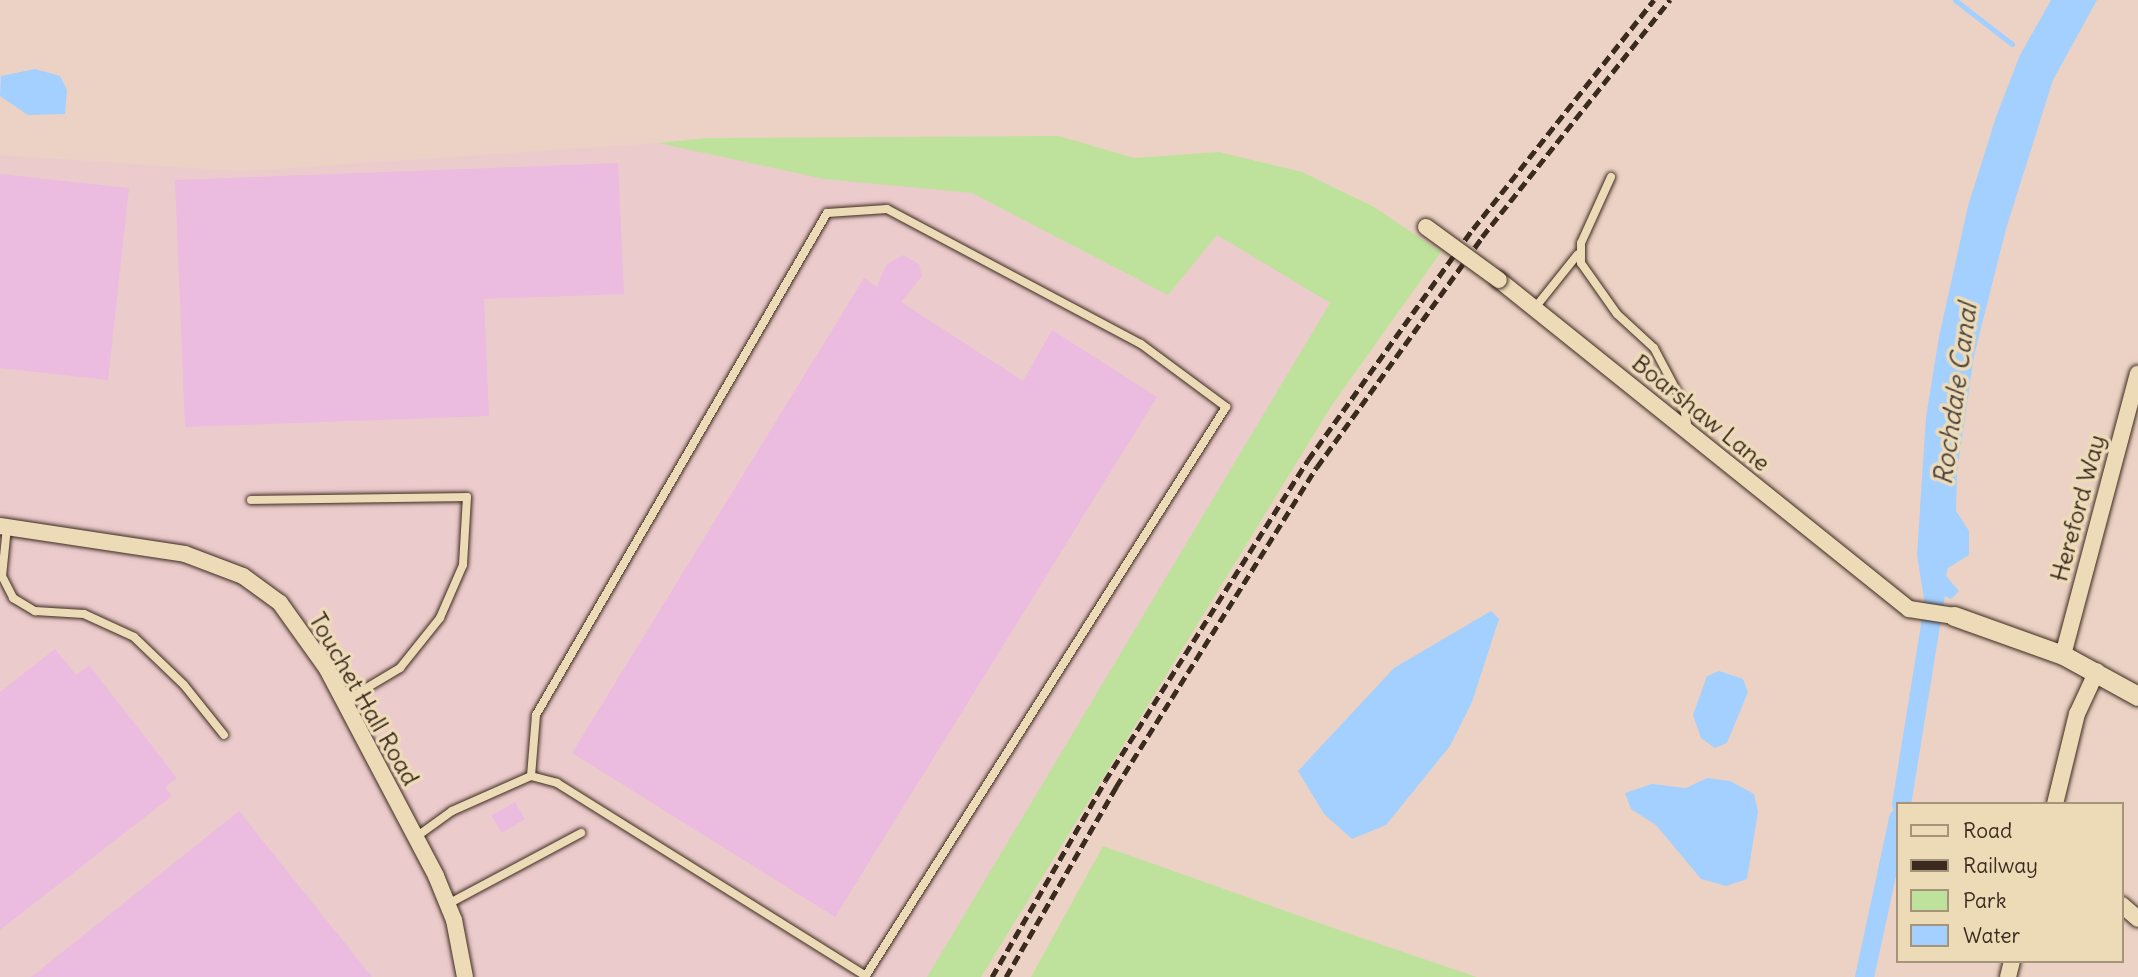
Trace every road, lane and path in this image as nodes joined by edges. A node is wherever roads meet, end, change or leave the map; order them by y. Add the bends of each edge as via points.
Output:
1 (1611, 177) dead end
2 (1426, 227) dead end
3 (1578, 254) junction
4 (1534, 309) junction
5 (2138, 374) edge
6 (1689, 431) junction
7 (251, 500) dead end
8 (4, 527) edge
9 (1954, 616) joint
10 (2063, 655) junction
11 (2097, 671) junction
12 (2138, 696) edge
13 (343, 702) junction
14 (224, 735) dead end
15 (531, 776) junction
16 (2055, 802) edge
17 (581, 833) dead end
18 (416, 837) junction
19 (447, 905) junction
20 (2124, 907) edge
21 (2138, 919) edge
22 (866, 976) edge
23 (465, 977) edge

1 - 3 lane
2 - 4 street, Boarshaw Lane, bridge
3 - 4 lane
3 - 6 lane via 1617,314 1654,348 1683,403
4 - 6 street, Boarshaw Lane
5 - 10 street, Hereford Way
6 - 9 street, Boarshaw Lane via 1917,612
7 - 13 lane via 467,497 467,546 455,591 440,618 400,668
8 - 13 street, Touchet Hall Road via 185,554 243,576 296,622
8 - 14 lane via 2,576 13,598 35,611 96,618 134,637 184,685
9 - 10 street
10 - 11 street
11 - 12 street
11 - 16 street via 2077,714
13 - 18 street, Touchet Hall Road
15 - 18 lane via 452,811
15 - 22 lane via 557,783
15 - 22 lane via 536,715 827,213 887,209 1141,344 1226,407
17 - 19 lane
18 - 19 street, Touchet Hall Road
19 - 23 street, Touchet Hall Road
20 - 21 street

